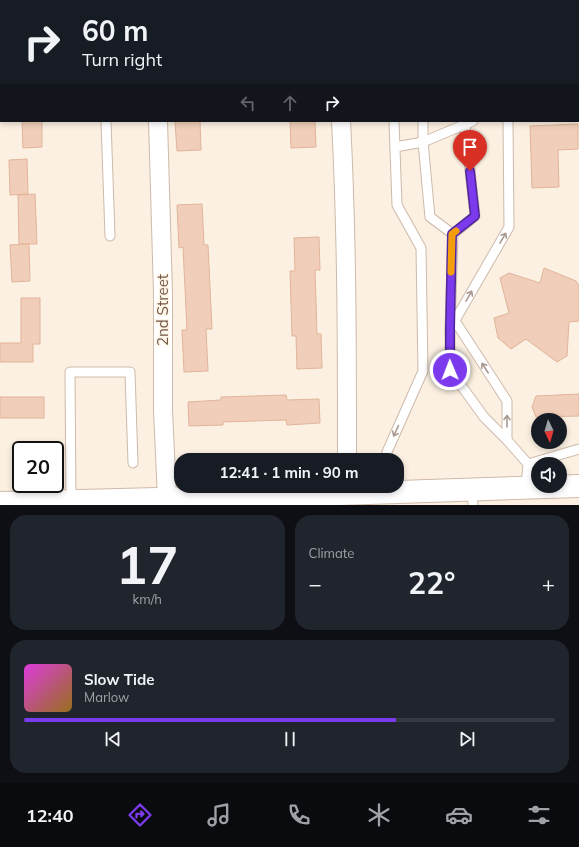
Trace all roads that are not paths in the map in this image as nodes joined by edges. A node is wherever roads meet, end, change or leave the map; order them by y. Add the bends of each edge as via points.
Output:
1 (106, 122) edge
2 (158, 122) edge
3 (341, 122) edge
4 (394, 122) edge
5 (423, 122) edge
6 (467, 122) edge
7 (508, 122) edge
8 (423, 142) junction
9 (395, 147) junction
10 (452, 234) junction
11 (110, 236) dead end
12 (452, 325) junction
13 (507, 440) junction
14 (579, 449) edge
15 (347, 453) edge
16 (387, 453) edge
17 (133, 463) dead end
18 (528, 464) junction
19 (579, 486) edge
20 (526, 488) junction
21 (280, 493) edge
22 (377, 493) edge
23 (387, 494) edge
24 (473, 497) edge
25 (167, 498) junction
26 (71, 501) junction
27 (0, 503) edge

1 - 11 lane
2 - 25 street, 2nd Street
3 - 15 street
4 - 9 lane
5 - 8 lane
6 - 8 lane
6 - 10 lane via 475,216
12 -> 7 lane via 509,226
8 - 9 lane
8 - 10 lane via 430,217
9 -> 16 lane via 397,205 421,248 423,371
10 - 12 lane
13 -> 12 lane via 507,401
12 - 13 lane via 450,370 484,417
13 - 18 lane
14 - 18 lane
17 - 26 lane via 130,372 70,372
18 - 20 lane
19 - 20 street
20 - 24 street
21 - 25 street
22 - 23 street
23 - 24 street
25 - 26 street
26 - 27 street

